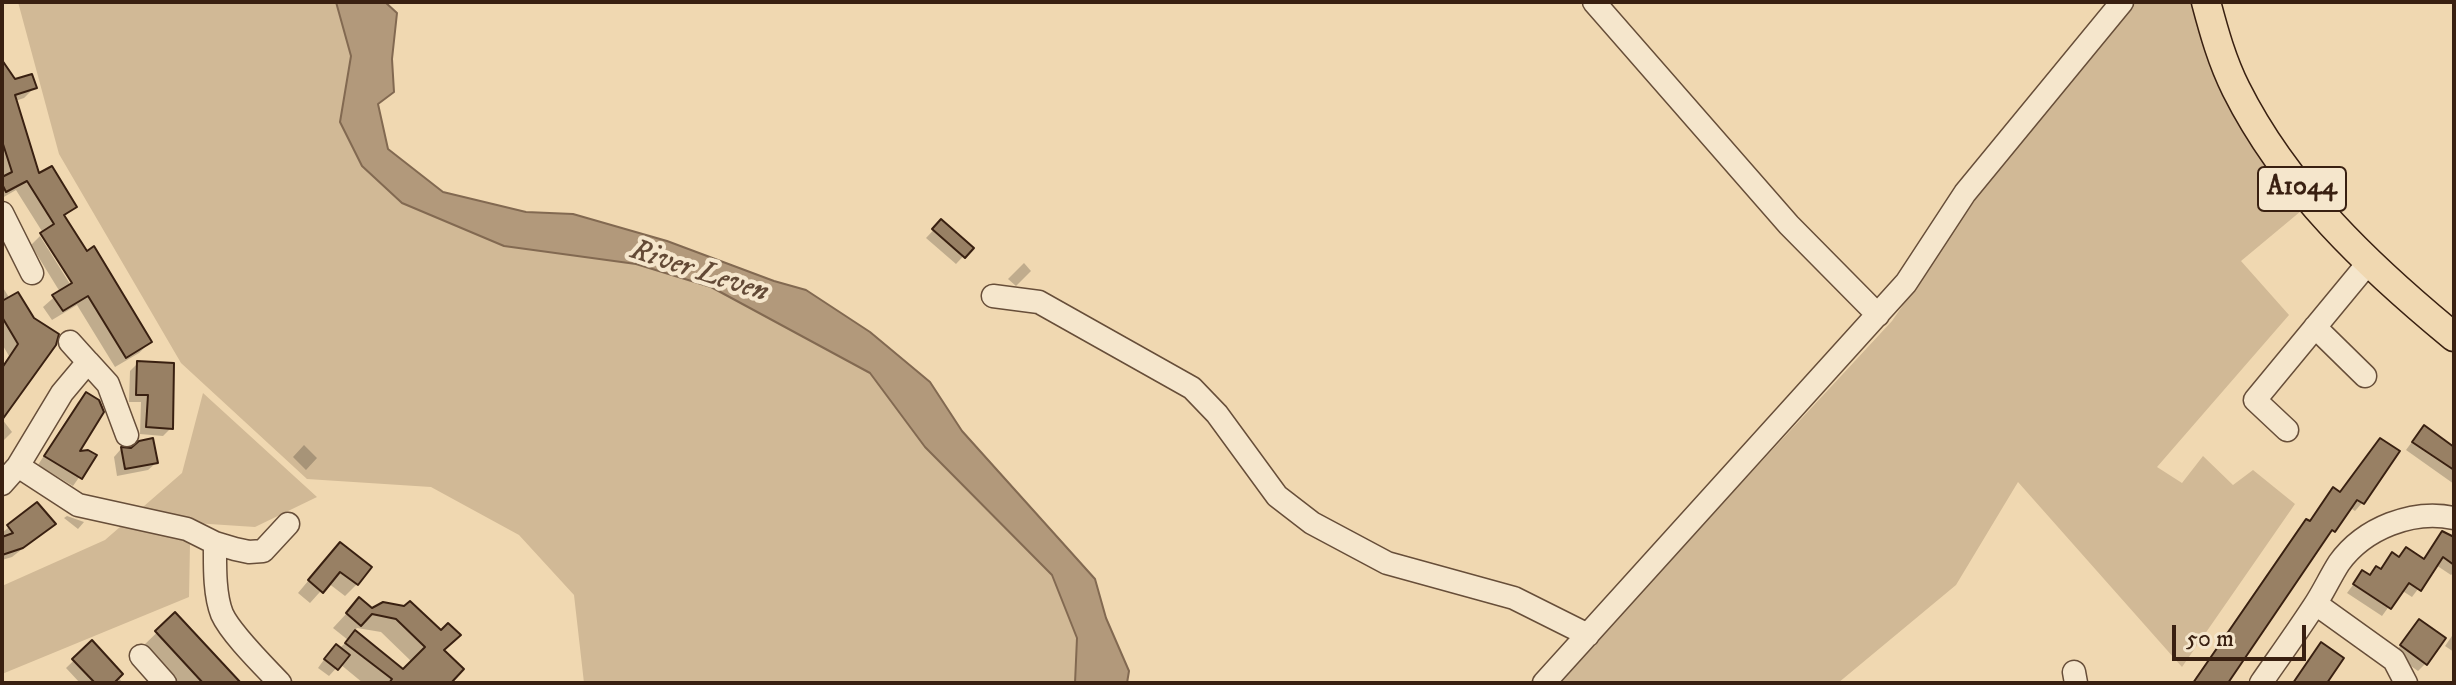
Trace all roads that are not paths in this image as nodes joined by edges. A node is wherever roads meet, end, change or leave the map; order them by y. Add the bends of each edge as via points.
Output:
1 (1594, 2) edge
2 (2122, 2) edge
3 (2206, 2) edge
4 (2, 213) edge
5 (2369, 262) junction
6 (32, 273) dead end
7 (993, 296) dead end
8 (1878, 315) junction
9 (2315, 327) junction
10 (2454, 337) edge
11 (70, 342) dead end
12 (88, 362) junction
13 (2365, 376) dead end
14 (2287, 430) dead end
15 (127, 435) dead end
16 (18, 466) junction
17 (2, 484) edge
18 (2454, 518) edge
19 (288, 524) dead end
20 (215, 543) junction
21 (2316, 604) junction
22 (1588, 635) junction
23 (141, 656) dead end
24 (165, 683) edge
25 (280, 683) edge
26 (1544, 683) edge
27 (2261, 683) edge
28 (2406, 683) edge

1 - 8 street via 1789,225
2 - 8 street via 1965,193 1906,283
3 - 5 main road, A1044 via 2219,49 2255,125 2283,167
4 - 6 street
5 - 9 street
5 - 10 main road, A1044
7 - 22 street via 1039,302 1192,388 1277,496 1312,523 1387,563 1514,598
8 - 22 street
9 - 13 street
9 - 14 street via 2255,400
11 - 12 street
12 - 15 street via 108,384
12 - 16 street via 62,393
16 - 17 street
16 - 20 street via 78,505 187,529
18 - 21 street via 2434,514 2387,525 2356,543
19 - 20 street via 263,551
20 - 25 street via 223,615
21 - 27 street
21 - 28 street via 2394,660
22 - 26 street
23 - 24 street

